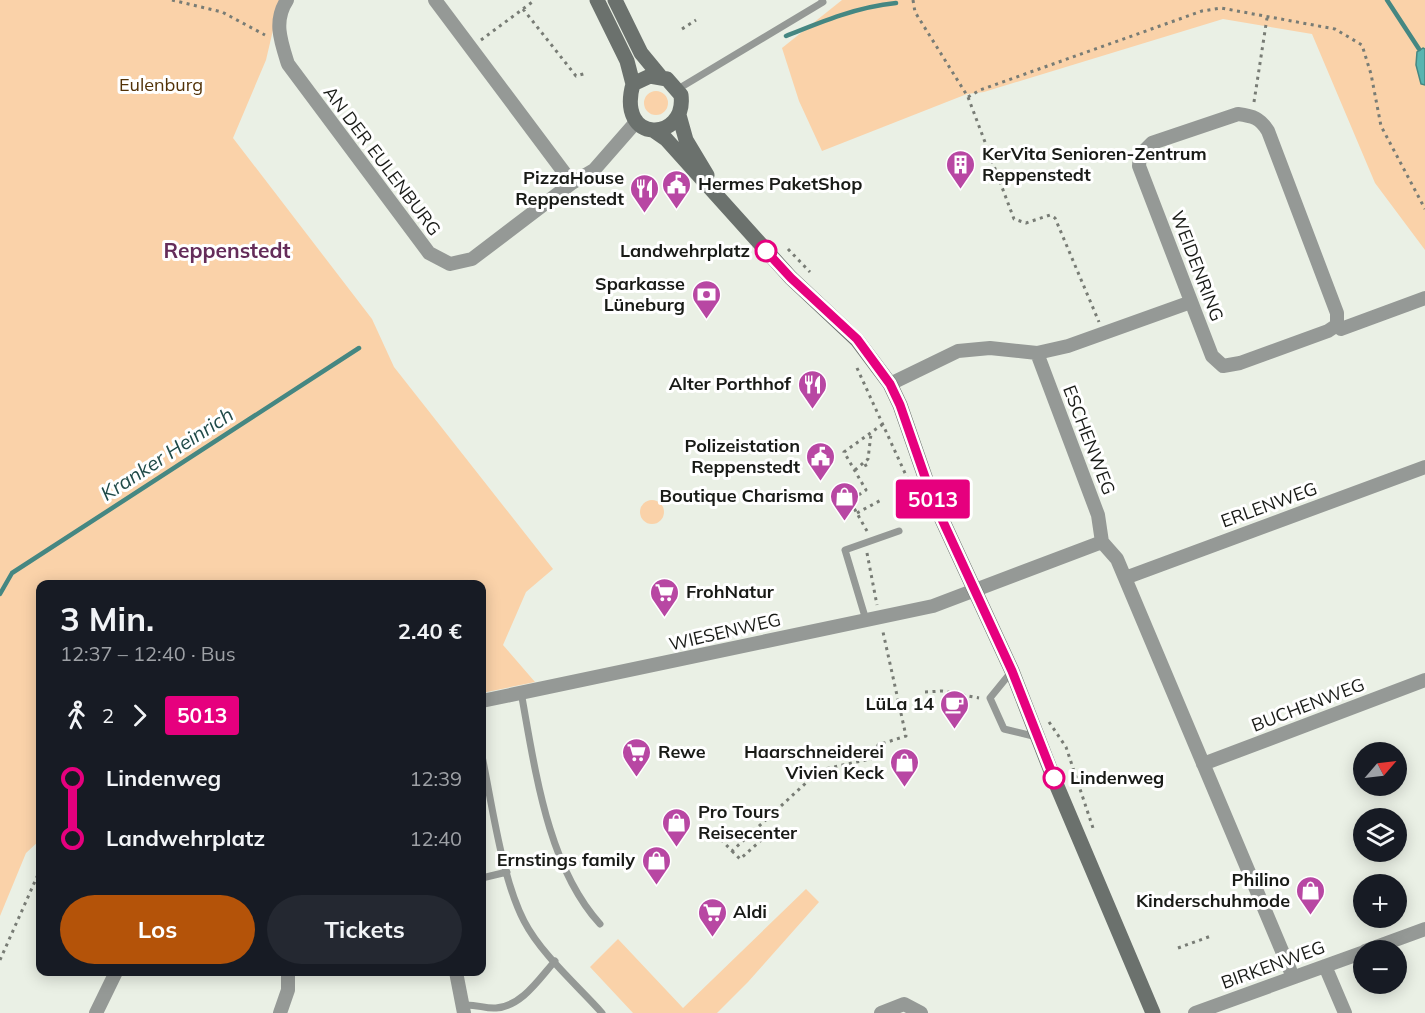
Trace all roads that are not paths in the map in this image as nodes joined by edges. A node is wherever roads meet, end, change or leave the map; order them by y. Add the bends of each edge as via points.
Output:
1 (287, 0) edge
2 (435, 0) edge
3 (597, 0) edge
4 (615, 0) edge
5 (822, 0) edge
6 (660, 76) junction
7 (633, 84) junction
8 (678, 89) junction
9 (679, 115) junction
10 (636, 122) junction
11 (653, 130) junction
12 (572, 183) junction
13 (727, 205) junction
14 (1425, 298) edge
15 (1191, 302) junction
16 (1337, 325) junction
17 (1037, 353) junction
18 (890, 384) junction
19 (1425, 467) edge
20 (899, 531) dead end
21 (1102, 542) junction
22 (1125, 578) junction
23 (974, 591) junction
24 (872, 618) junction
25 (1012, 671) junction
26 (1425, 680) edge
27 (521, 692) junction
28 (486, 700) edge
29 (1038, 738) junction
30 (1203, 764) junction
31 (486, 775) edge
32 (507, 872) junction
33 (486, 877) edge
34 (600, 924) dead end
35 (1425, 929) edge
36 (1394, 940) edge
37 (1353, 955) edge
38 (555, 961) junction
39 (1325, 966) junction
40 (114, 976) edge
41 (288, 976) edge
42 (457, 976) edge
43 (1293, 977) junction
44 (463, 1009) edge
45 (96, 1013) edge
46 (280, 1013) edge
47 (602, 1013) edge
48 (881, 1013) edge
49 (921, 1013) edge
50 (1153, 1013) edge
51 (1195, 1013) edge
52 (1345, 1013) edge

1 - 12 street, AN DER EULENBURG via 278,32 288,64 429,253 450,264 472,259
2 - 12 street
3 - 7 main road via 627,61
4 - 6 main road via 641,53
5 - 8 lane
6 - 7 main road
6 - 8 main road
7 - 10 main road via 629,108
8 - 9 main road via 682,102
9 - 11 main road via 669,126
9 - 13 main road via 686,140
10 - 11 main road
10 - 12 street, AN DER EULENBURG via 594,170
11 - 13 main road
13 - 18 main road via 791,278 857,339
14 - 16 street, WEIDENRING via 1341,329
15 - 16 street, WEIDENRING via 1212,356 1223,366
15 - 16 street, WEIDENRING via 1139,166 1140,155 1152,143 1238,114 1252,116 1262,121 1268,131 1337,313
15 - 17 street
17 - 18 street via 973,348 958,351
17 - 21 street, ESCHENWEG via 1098,516
18 - 23 main road via 933,500
19 - 22 street, ERLENWEG
20 - 24 lane via 845,550
21 - 22 street via 1117,559
21 - 23 street
22 - 30 street
23 - 24 street, WIESENWEG via 933,606
23 - 25 main road
24 - 27 street, WIESENWEG
25 - 29 main road
25 - 29 lane via 990,698 993,709 1004,729
26 - 30 street, BUCHENWEG
27 - 28 street, WIESENWEG
27 - 34 lane via 542,794 561,859 582,904
29 - 50 main road
30 - 43 street
31 - 32 lane
32 - 33 lane
32 - 38 lane via 525,923
35 - 36 street, BIRKENWEG
37 - 39 street, BIRKENWEG
38 - 44 lane via 516,1002 500,1008 477,1004
38 - 47 lane
39 - 43 street, BIRKENWEG
39 - 52 street
40 - 45 street
41 - 46 street
42 - 44 street
43 - 51 street, BIRKENWEG
48 - 49 street via 904,1004

